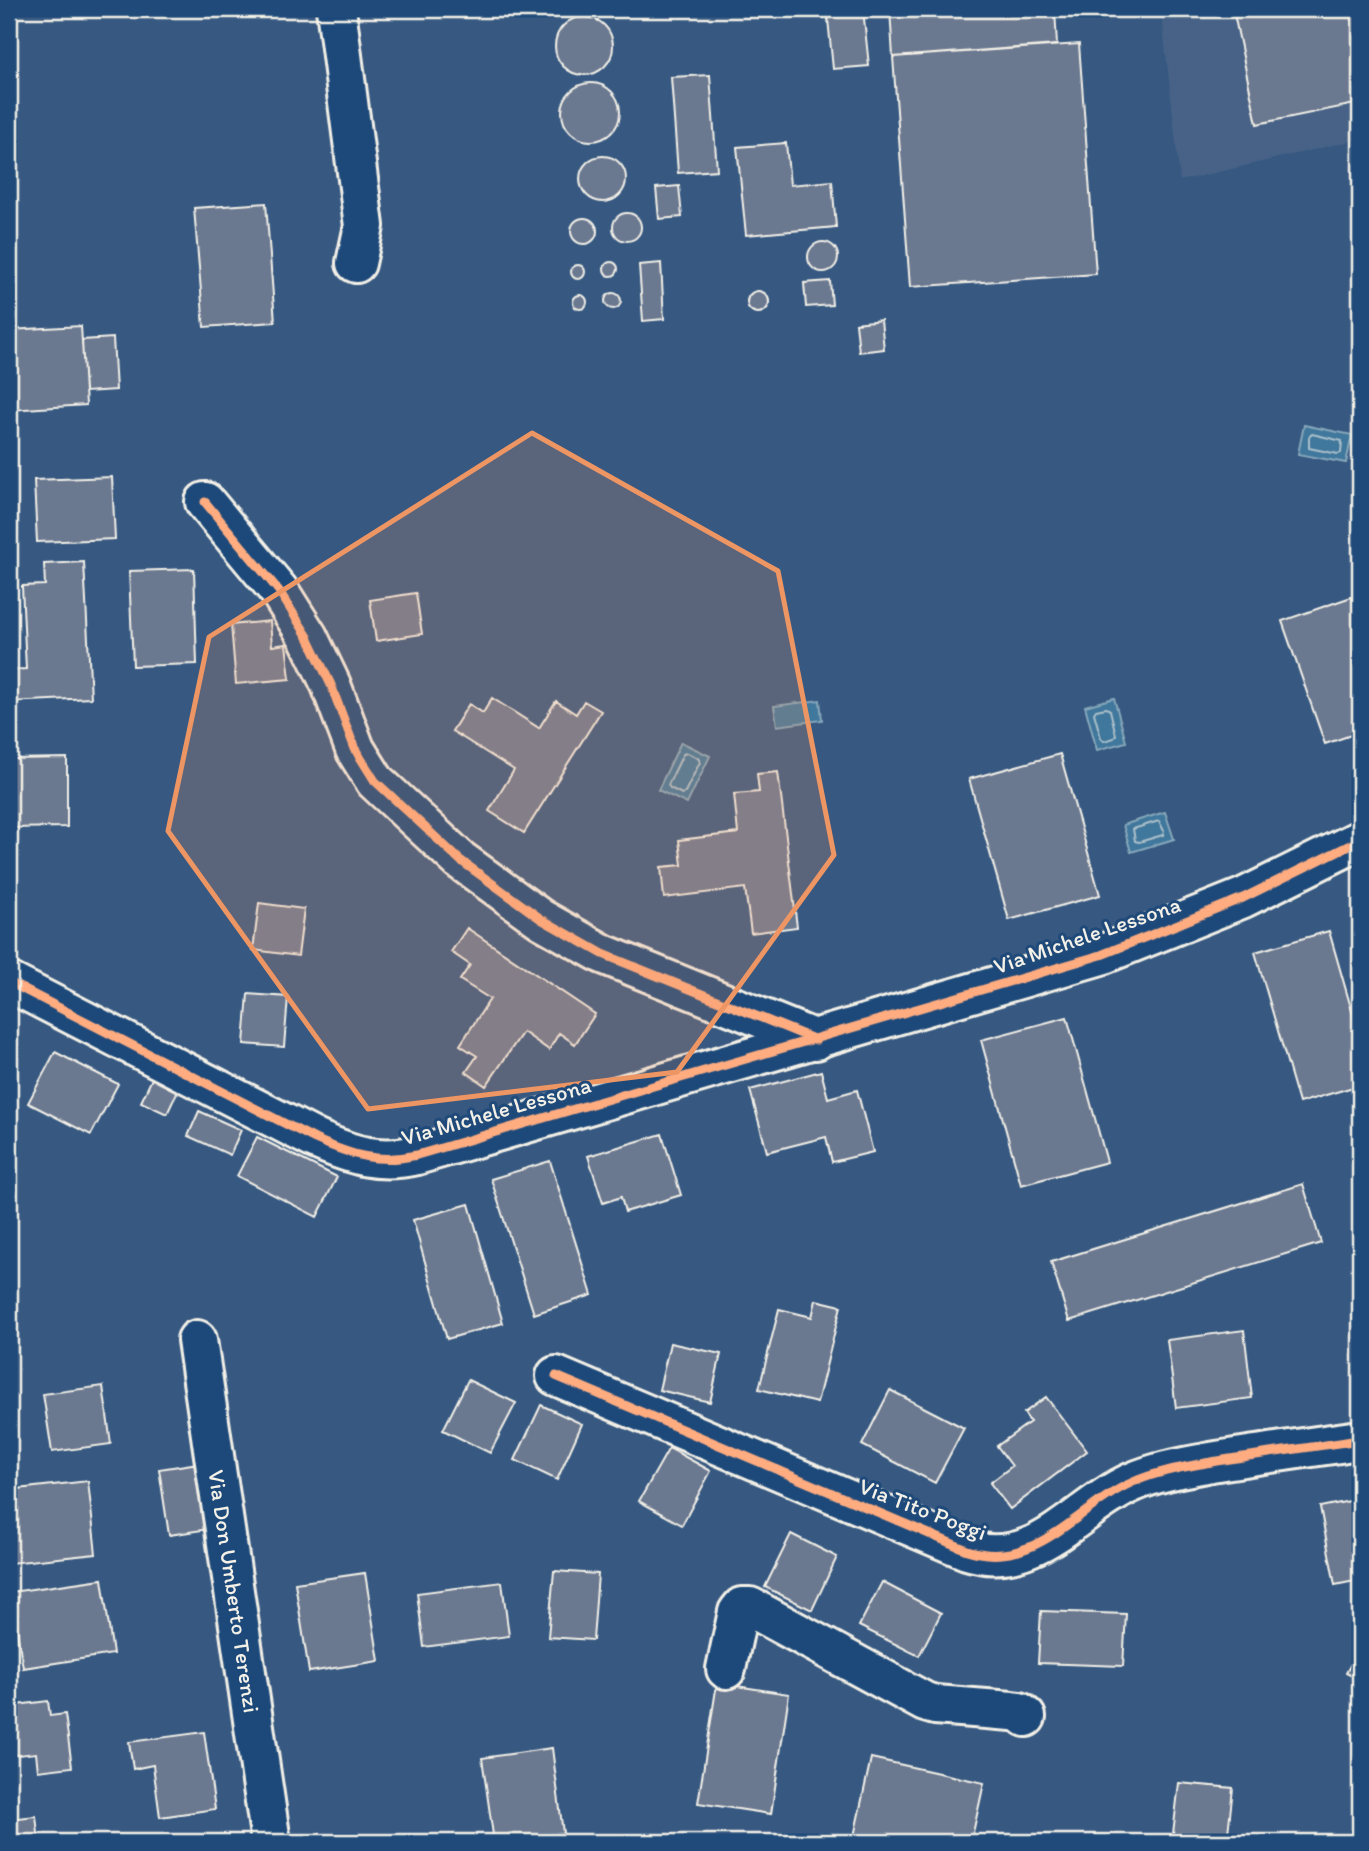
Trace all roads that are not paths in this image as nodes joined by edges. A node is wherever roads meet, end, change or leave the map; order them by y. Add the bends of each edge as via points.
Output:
1 (336, 9) edge
2 (356, 262) dead end
3 (205, 502) dead end
4 (1360, 840) edge
5 (9, 982) edge
6 (816, 1040) junction
7 (197, 1340) dead end
8 (556, 1376) dead end
9 (1360, 1440) edge
10 (726, 1669) dead end
11 (1026, 1717) dead end
12 (271, 1842) edge

1 - 2 street via 364,226
3 - 6 street via 279,591 308,637 355,750 375,781 460,860 541,919 603,954
4 - 6 street, Via Michele Lessona via 1243,898 1125,947
5 - 6 street, Via Michele Lessona via 315,1139 387,1160 417,1156
7 - 12 street, Via Don Umberto Terenzi
8 - 9 street, Via Tito Poggi via 967,1550 992,1556 1029,1549 1112,1493 1150,1475
10 - 11 street via 738,1612 750,1607 925,1702 1020,1712

